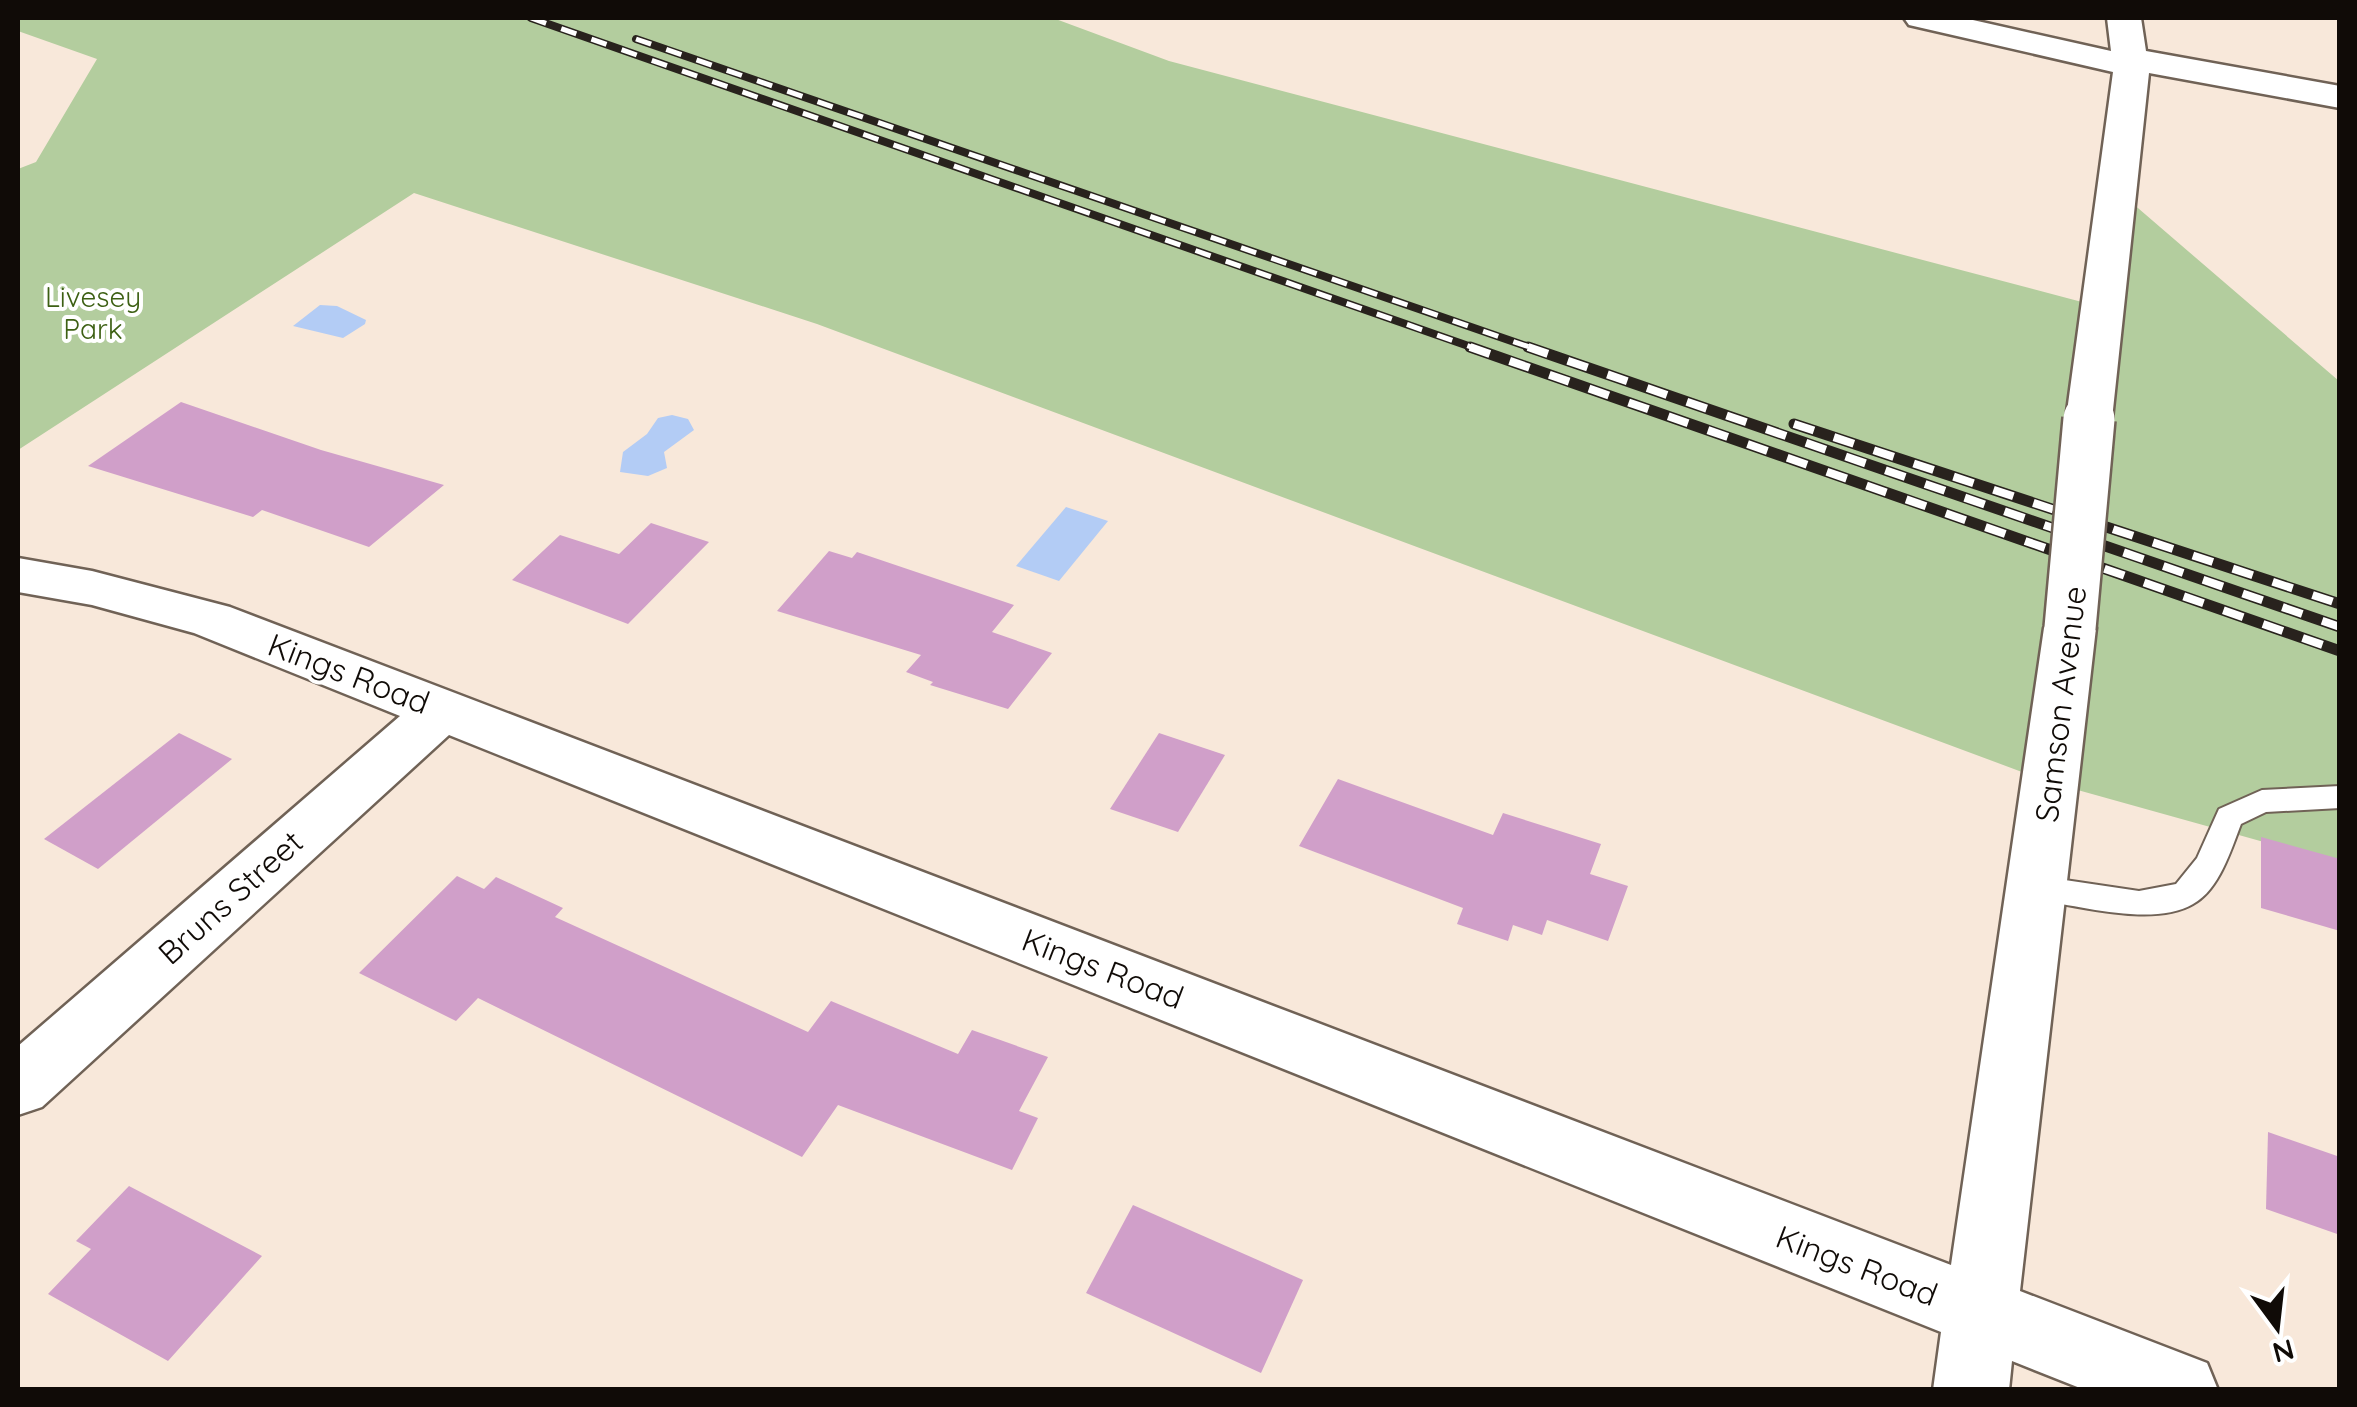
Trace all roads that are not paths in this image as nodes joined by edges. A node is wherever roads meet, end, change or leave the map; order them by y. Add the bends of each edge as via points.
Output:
1 (1921, 18) edge
2 (2124, 18) edge
3 (2131, 63) junction
4 (2340, 97) edge
5 (18, 575) edge
6 (443, 709) junction
7 (2340, 797) edge
8 (2038, 888) junction
9 (18, 1086) edge
10 (1981, 1314) junction
11 (1972, 1390) edge
12 (2180, 1390) edge

1 - 3 street
2 - 3 street, Samson Avenue
3 - 4 street
3 - 8 street, Samson Avenue, bridge
5 - 6 street, Kings Road via 211,620
6 - 9 street, Bruns Street
6 - 10 street, Kings Road
7 - 8 lane via 2262,801 2229,817 2210,864 2185,895 2139,903
8 - 10 street, Samson Avenue
10 - 11 street, Samson Avenue
10 - 12 street, Kings Road

